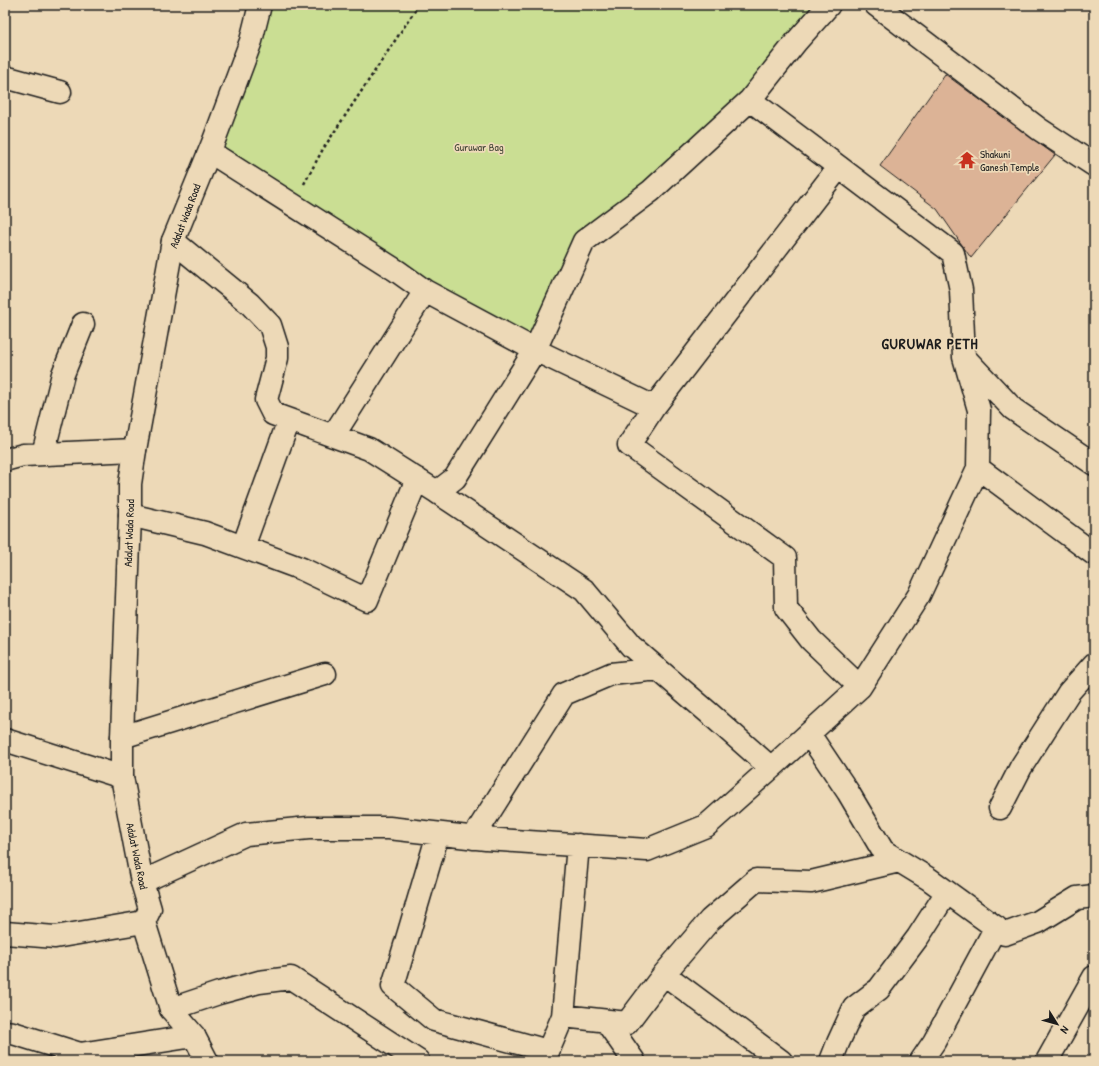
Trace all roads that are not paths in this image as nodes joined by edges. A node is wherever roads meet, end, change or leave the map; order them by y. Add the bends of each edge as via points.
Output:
1 (260, 5) edge
2 (829, 5) edge
3 (876, 5) edge
4 (5, 77) edge
5 (60, 92) dead end
6 (750, 100) junction
7 (210, 152) junction
8 (1094, 165) edge
9 (839, 167) junction
10 (173, 241) junction
11 (425, 291) junction
12 (83, 324) dead end
13 (535, 350) junction
14 (964, 357) junction
15 (654, 407) junction
16 (289, 420) junction
17 (333, 436) junction
18 (135, 450) junction
19 (44, 454) junction
20 (5, 460) edge
21 (1094, 464) edge
22 (978, 468) junction
23 (416, 479) junction
24 (437, 492) junction
25 (130, 515) junction
26 (243, 547) junction
27 (1094, 554) edge
28 (1094, 664) edge
29 (658, 669) junction
30 (325, 674) dead end
31 (860, 687) junction
32 (808, 734) junction
33 (122, 737) junction
34 (5, 740) edge
35 (771, 768) junction
36 (122, 777) junction
37 (1000, 808) dead end
38 (438, 834) junction
39 (473, 838) junction
40 (578, 845) junction
41 (899, 861) junction
42 (142, 882) junction
43 (947, 892) junction
44 (1094, 896) edge
45 (144, 922) junction
46 (996, 927) junction
47 (5, 934) edge
48 (664, 974) junction
49 (1094, 977) edge
50 (171, 1009) junction
51 (563, 1016) junction
52 (606, 1021) junction
53 (5, 1032) edge
54 (194, 1036) junction
55 (546, 1056) edge
56 (207, 1061) edge
57 (418, 1061) edge
58 (634, 1061) edge
59 (781, 1061) edge
60 (831, 1061) edge
61 (921, 1061) edge
62 (1047, 1061) edge

1 - 7 street, Adalat Wada Road via 251,41
2 - 6 street
3 - 8 street via 1039,129
4 - 5 street
6 - 9 street
6 - 13 street via 651,191 584,241
7 - 10 street, Adalat Wada Road
7 - 11 street
9 - 14 street via 953,253 961,290
9 - 15 street
10 - 16 street via 250,304 270,325 277,347 277,358 266,400 273,414
10 - 18 street, Adalat Wada Road
11 - 13 street
11 - 17 street
12 - 19 street via 63,374
13 - 15 street
13 - 24 street via 455,478
14 - 21 street via 1013,409
14 - 22 street via 979,410
15 - 31 street via 629,445 785,558 786,608 811,640
16 - 17 street
16 - 26 street
17 - 23 street via 369,449
18 - 19 street
18 - 25 street, Adalat Wada Road via 130,484
19 - 20 street via 23,454
22 - 27 street
22 - 31 street via 919,595
23 - 24 street
23 - 26 street via 368,600 302,568
24 - 29 street via 584,590 631,646
25 - 26 street via 206,533
25 - 33 street, Adalat Wada Road
28 - 37 street via 1069,692 1021,767
29 - 35 street
29 - 39 street via 611,674 564,694
30 - 33 street
31 - 32 street
32 - 35 street
32 - 41 street via 848,792 883,851
33 - 36 street, Adalat Wada Road
34 - 36 street
35 - 40 street via 706,826 647,850
36 - 42 street, Adalat Wada Road
38 - 39 street
38 - 42 street via 389,828 309,828 246,834
38 - 55 street via 393,986 434,1020
39 - 40 street
40 - 51 street
41 - 43 street
41 - 48 street via 811,882 756,880 710,920
42 - 45 street, Adalat Wada Road via 150,909
43 - 46 street
43 - 60 street via 918,938 879,988 854,1008
44 - 46 street via 1077,898 1038,922 1006,934
45 - 47 street via 55,937
45 - 50 street
46 - 61 street via 934,1042
48 - 52 street via 627,1023
48 - 59 street
49 - 62 street
50 - 54 street
50 - 57 street via 259,982 291,978
51 - 52 street
51 - 55 street
52 - 58 street
53 - 54 street via 80,1054
54 - 56 street

